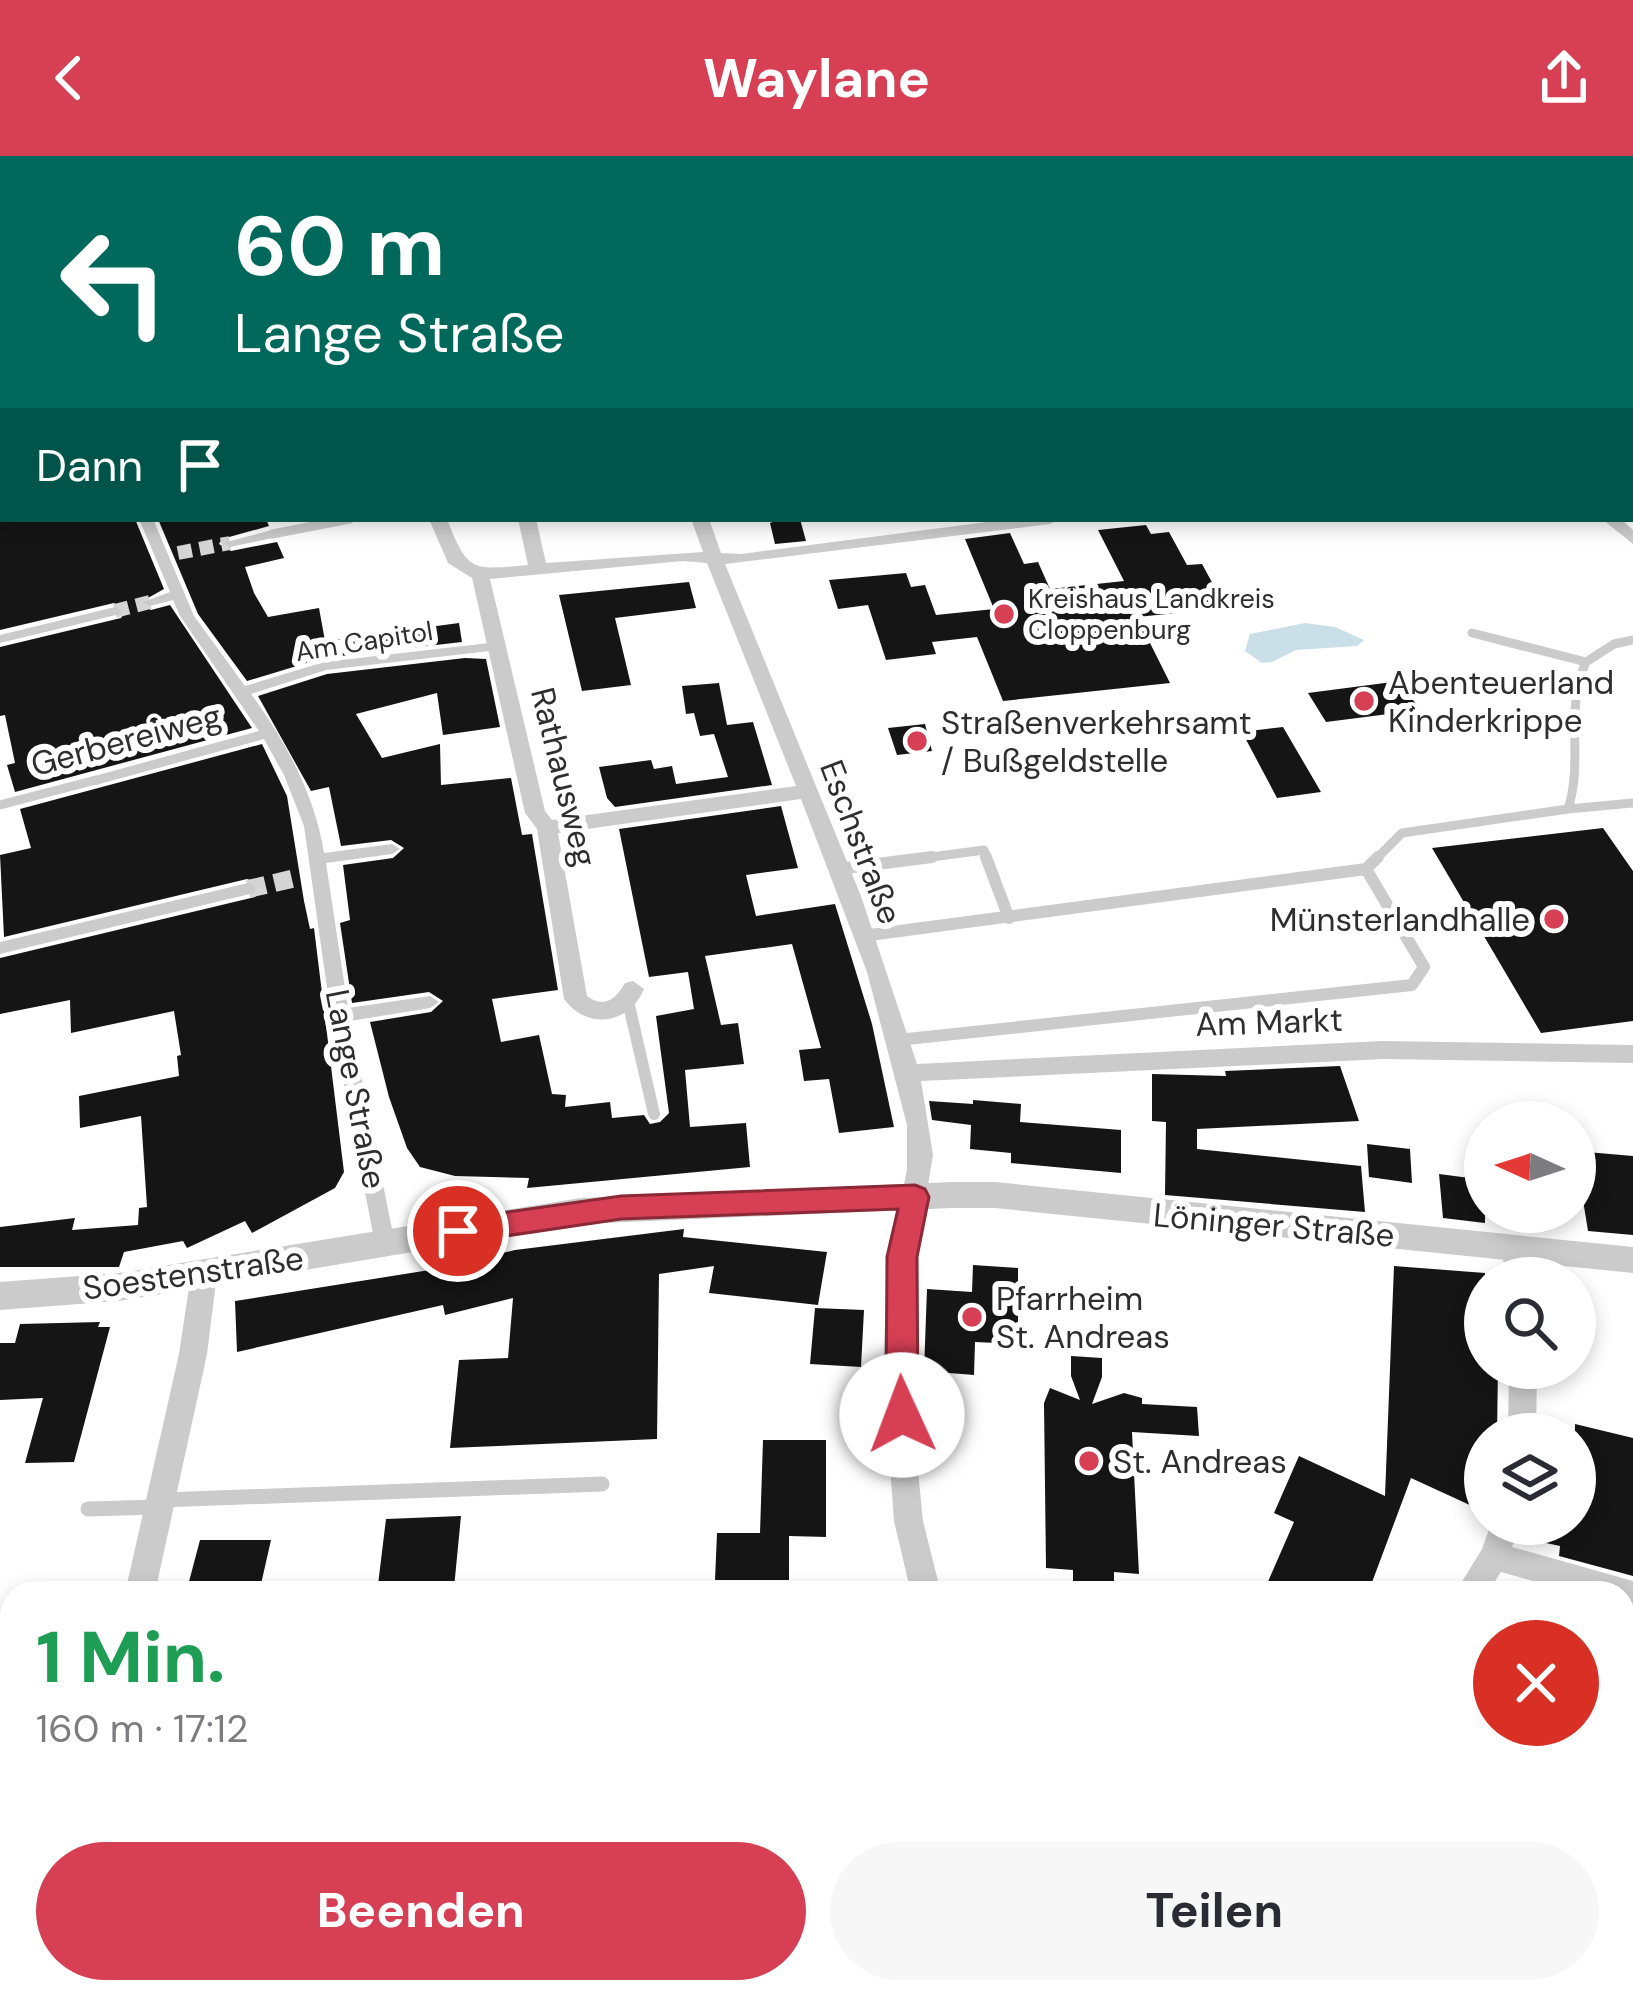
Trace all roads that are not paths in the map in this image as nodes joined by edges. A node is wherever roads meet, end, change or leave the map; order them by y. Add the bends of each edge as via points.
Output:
1 (147, 522) edge
2 (334, 522) edge
3 (439, 522) edge
4 (528, 522) edge
5 (701, 522) edge
6 (1026, 522) edge
7 (272, 534) joint
8 (230, 543) tunnel mouth
9 (178, 553) tunnel mouth
10 (161, 556) junction
11 (712, 557) junction
12 (538, 569) junction
13 (480, 575) junction
14 (176, 595) junction
15 (150, 602) tunnel mouth
16 (115, 611) tunnel mouth
17 (1472, 633) dead end
18 (0, 639) edge
19 (1633, 640) edge
20 (498, 646) junction
21 (1586, 662) junction
22 (241, 692) junction
23 (268, 733) junction
24 (96, 780) joint
25 (807, 791) junction
26 (1633, 802) edge
27 (0, 805) edge
28 (1568, 808) junction
29 (547, 828) junction
30 (392, 849) dead end
31 (312, 869) junction
32 (838, 869) junction
33 (1366, 869) junction
34 (248, 889) tunnel mouth
35 (1009, 918) junction
36 (862, 936) junction
37 (0, 948) edge
38 (631, 995) joint
39 (430, 1002) dead end
40 (340, 1016) junction
41 (898, 1040) junction
42 (1633, 1054) edge
43 (908, 1073) junction
44 (654, 1114) dead end
45 (915, 1197) junction
46 (385, 1244) junction
47 (1477, 1257) edge
48 (1633, 1260) edge
49 (1596, 1261) edge
50 (205, 1274) junction
51 (0, 1296) edge
52 (602, 1484) dead end
53 (160, 1503) junction
54 (88, 1509) dead end
55 (1498, 1545) edge
56 (1494, 1556) junction
57 (143, 1581) edge
58 (922, 1581) edge
59 (1478, 1581) edge
60 (1583, 1581) edge

1 - 10 street, Lange Straße
2 - 7 lane
3 - 13 street, Rathausweg via 454,559
4 - 12 street
5 - 11 street, Eschstraße
6 - 11 street
7 - 8 street
9 - 10 street
10 - 14 street, Lange Straße
11 - 12 street
11 - 25 street, Eschstraße
12 - 13 street
13 - 20 street, Rathausweg
14 - 15 street
14 - 22 street, Lange Straße
16 - 18 street
17 - 21 lane
19 - 21 lane
20 - 22 street, Am Capitol via 324,666
20 - 29 street, Rathausweg via 535,813
21 - 28 lane via 1573,686 1580,783
22 - 23 street, Lange Straße
23 - 24 street, Gerbereiweg
23 - 31 street, Lange Straße via 312,826
24 - 27 lane, Gerbereiweg
25 - 29 street
25 - 32 street, Eschstraße
26 - 28 lane
28 - 33 lane via 1402,833
29 - 38 street, Rathausweg via 576,999 598,1012
30 - 31 street
31 - 40 street, Lange Straße
32 - 35 lane via 984,850
32 - 36 street, Eschstraße
33 - 35 lane
33 - 41 lane via 1424,967 1412,985
34 - 37 street
35 - 36 lane
36 - 41 street, Eschstraße
38 - 44 lane
39 - 40 street
40 - 46 street, Lange Straße
41 - 43 street, Eschstraße
42 - 43 street, Am Markt via 1383,1050
43 - 45 street, Eschstraße via 921,1131
45 - 46 street via 581,1211
45 - 47 street, Löninger Straße via 994,1195
45 - 58 street, Eschstraße via 899,1340 906,1510
46 - 50 street, Soestenstraße
48 - 49 street, Löninger Straße
50 - 51 street, Soestenstraße
50 - 53 street
52 - 53 lane
53 - 54 lane
53 - 57 street
55 - 56 street
56 - 59 street
56 - 60 street

